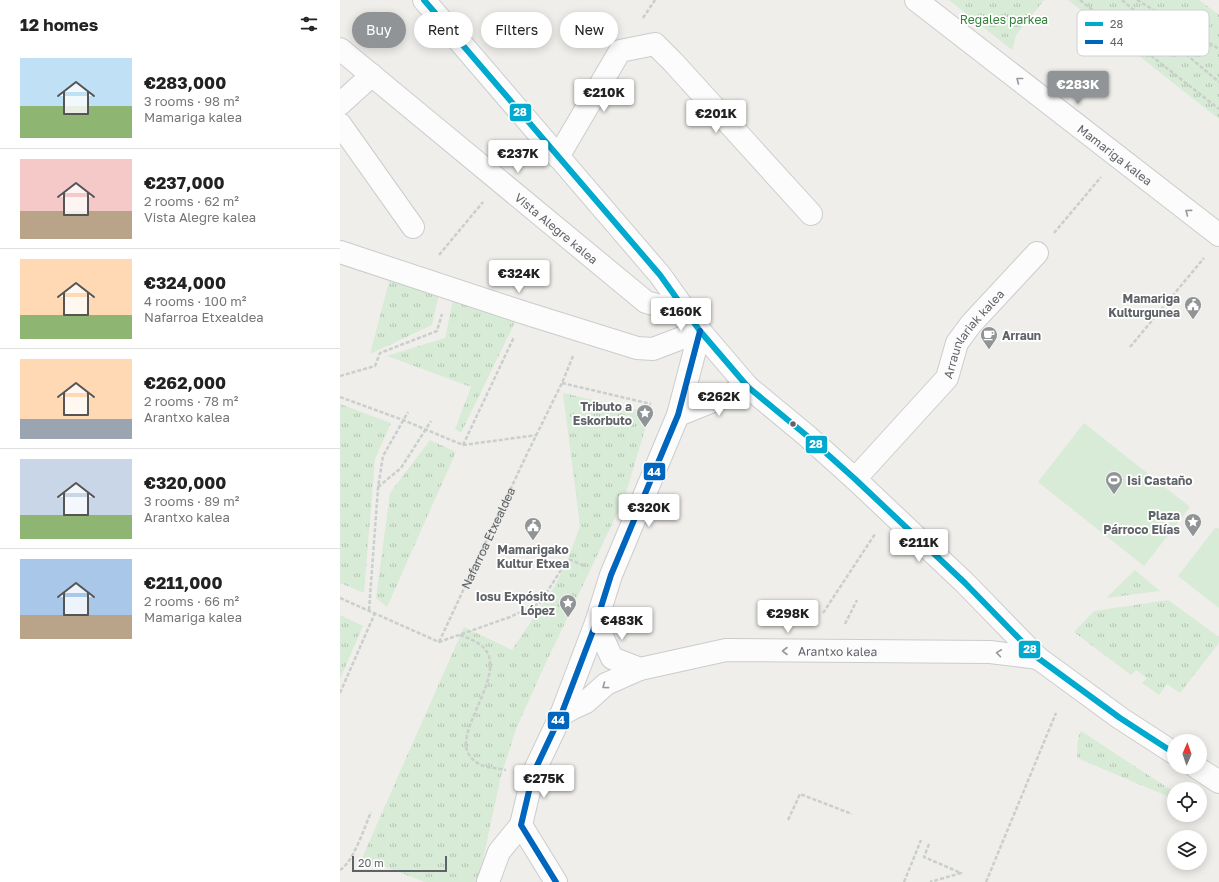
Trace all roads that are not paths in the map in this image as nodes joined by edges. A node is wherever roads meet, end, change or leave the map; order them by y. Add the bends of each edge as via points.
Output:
1 (424, 0) edge
2 (916, 0) edge
3 (340, 49) edge
4 (372, 75) junction
5 (340, 104) edge
6 (340, 124) edge
7 (558, 157) junction
8 (811, 214) dead end
9 (413, 227) dead end
10 (1219, 235) edge
11 (340, 252) edge
12 (1037, 253) road end
13 (694, 322) junction
14 (748, 388) junction
15 (678, 414) junction
16 (854, 479) junction
17 (596, 623) junction
18 (1038, 658) junction
19 (640, 668) junction
20 (561, 715) junction
21 (1167, 748) edge
22 (1207, 774) edge
23 (1219, 782) edge
24 (521, 825) junction
25 (488, 882) edge
26 (556, 882) edge

1 - 7 street
10 -> 2 street, Mamariga kalea
3 - 4 street, Vista Alegre kalea
4 - 5 street
4 - 13 street, Vista Alegre kalea via 646,302
6 - 9 street
7 - 8 street via 620,51 654,44
7 - 13 street via 660,276
11 - 13 street via 637,348 653,349
12 - 16 street, Arraunlariak kalea via 971,324 957,343 947,378
13 - 14 street
13 - 15 street
14 - 15 street
14 - 16 street via 806,435
15 - 17 street via 611,575
16 - 18 street via 965,583
17 - 19 street via 612,658
17 - 20 street
18 -> 19 street, Arantxo kalea via 990,652 726,650
18 - 21 street via 1120,718
19 -> 20 street, Arantxo kalea via 606,684 586,702
20 - 24 street via 533,774
22 - 23 street
24 - 25 street via 500,852
24 - 26 street

